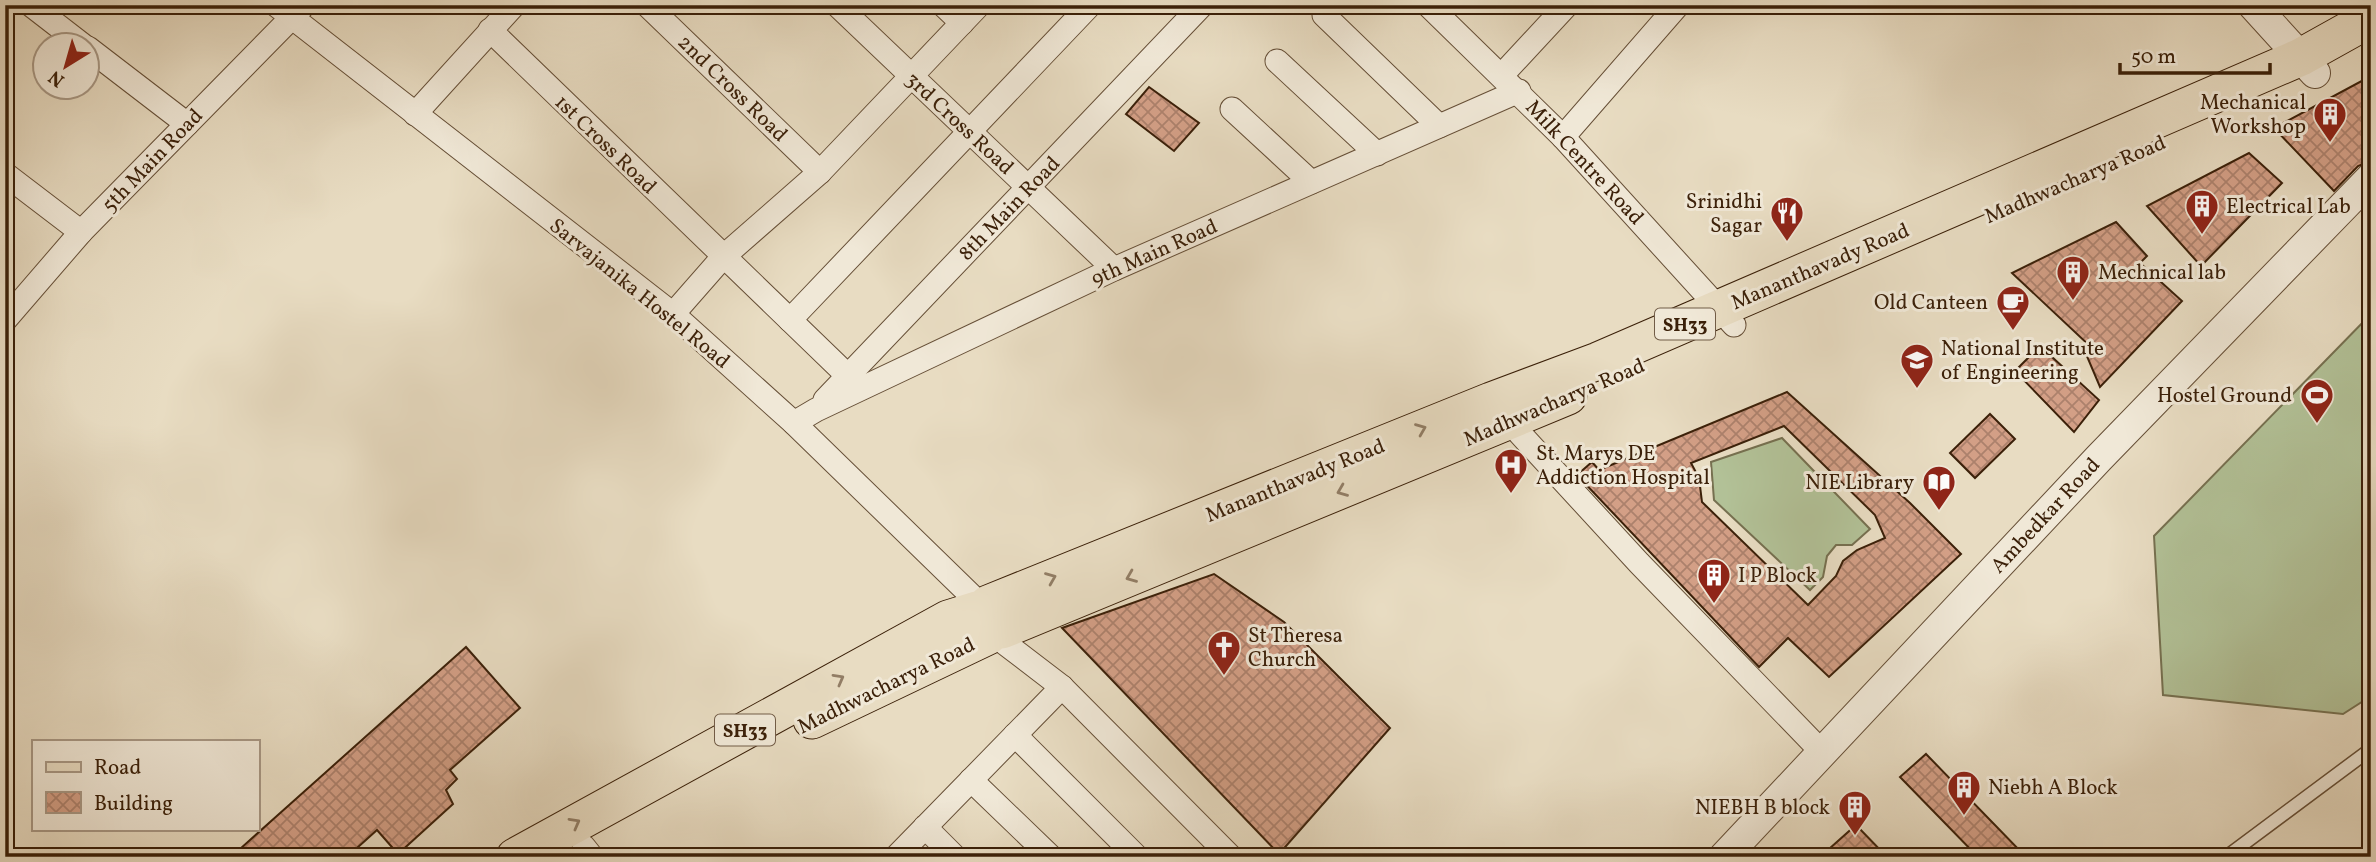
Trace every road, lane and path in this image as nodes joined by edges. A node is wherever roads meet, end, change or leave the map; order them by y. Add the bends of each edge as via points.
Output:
1 (31, 5) edge
2 (514, 5) edge
3 (647, 5) edge
4 (838, 5) edge
5 (943, 5) edge
6 (979, 5) edge
7 (1090, 5) edge
8 (1202, 5) edge
9 (1567, 5) edge
10 (1678, 5) edge
11 (2253, 5) edge
12 (1434, 7) edge
13 (291, 9) edge
14 (1325, 15) dead end
15 (2371, 18) edge
16 (962, 23) junction
17 (490, 30) junction
18 (66, 32) edge
19 (2371, 45) edge
20 (102, 59) edge
21 (1277, 61) dead end
22 (2308, 65) junction
23 (1502, 75) junction
24 (911, 76) junction
25 (1519, 91) junction
26 (1232, 109) dead end
27 (415, 114) junction
28 (187, 124) junction
29 (1439, 126) junction
30 (970, 131) junction
31 (1563, 137) junction
32 (1377, 153) junction
33 (820, 172) junction
34 (5, 174) edge
35 (2371, 178) edge
36 (1311, 182) junction
37 (1029, 188) junction
38 (81, 232) junction
39 (723, 257) junction
40 (1114, 269) junction
41 (673, 314) junction
42 (1727, 317) junction
43 (5, 320) edge
44 (790, 320) junction
45 (848, 376) junction
46 (816, 410) junction
47 (1500, 411) junction
48 (794, 424) junction
49 (988, 620) junction
50 (1062, 687) junction
51 (1015, 735) junction
52 (2371, 749) edge
53 (1821, 751) junction
54 (971, 780) junction
55 (925, 827) junction
56 (580, 854) edge
57 (2234, 855) edge
58 (515, 857) edge
59 (896, 857) edge
60 (956, 857) edge
61 (1051, 857) edge
62 (1137, 857) edge
63 (1231, 857) edge
64 (1724, 857) edge

1 - 18 street
2 - 17 street
3 - 33 street, 2nd Cross Road
4 - 24 street, 3rd Cross Road
5 - 16 street
6 - 16 street
7 - 30 street
8 - 37 street, 8th Main Road
9 - 23 street
10 - 31 street
11 - 22 street
12 - 23 street, Milk Centre Road
13 - 27 street, Sarvajanika Hostel Road
13 - 28 street, 5th Main Road
14 - 29 street
15 - 22 main road, Mananthavady Road / SH33
16 - 24 street
17 - 27 street
17 - 39 street, 1st Cross Road
19 - 22 main road
20 - 28 street
21 - 32 street
22 - 42 main road, Mananthavady Road / SH33
23 - 25 street, Milk Centre Road
24 - 30 street, 3rd Cross Road
24 - 33 street
25 - 29 street, 9th Main Road
25 - 31 street, Milk Centre Road
26 - 36 street
27 - 41 street, Sarvajanika Hostel Road
28 - 38 street, 5th Main Road
29 - 32 street, 9th Main Road
30 - 37 street, 3rd Cross Road
30 - 44 street
31 - 42 street, Milk Centre Road
32 - 36 street, 9th Main Road
33 - 39 street
34 - 38 street
35 - 53 street, Ambedkar Road
36 - 40 street, 9th Main Road
37 - 40 street, 3rd Cross Road
37 - 45 street, 8th Main Road
38 - 43 street, 5th Main Road
39 - 41 street
39 - 44 street, 1st Cross Road
40 - 46 street, 9th Main Road
41 - 48 street, Sarvajanika Hostel Road
42 - 47 main road, Mananthavady Road / SH33 via 1598,361
44 - 45 street, 1st Cross Road
45 - 46 street, 8th Main Road
46 - 48 street, 9th Main Road
47 - 49 main road, Mananthavady Road / SH33
47 - 53 street
48 - 49 street, Sarvajanika Hostel Road
49 - 50 street, Sarvajanika Hostel Road
49 - 56 main road, Madhwacharya Road
58 -> 49 main road, Mananthavady Road / SH33 via 948,619
50 - 51 street
50 - 63 street, Sarvajanika Hostel Road
51 - 54 street
51 - 62 street
52 - 57 lane
53 - 64 street, Ambedkar Road
54 - 55 street
54 - 61 street
55 - 59 street
55 - 60 street

